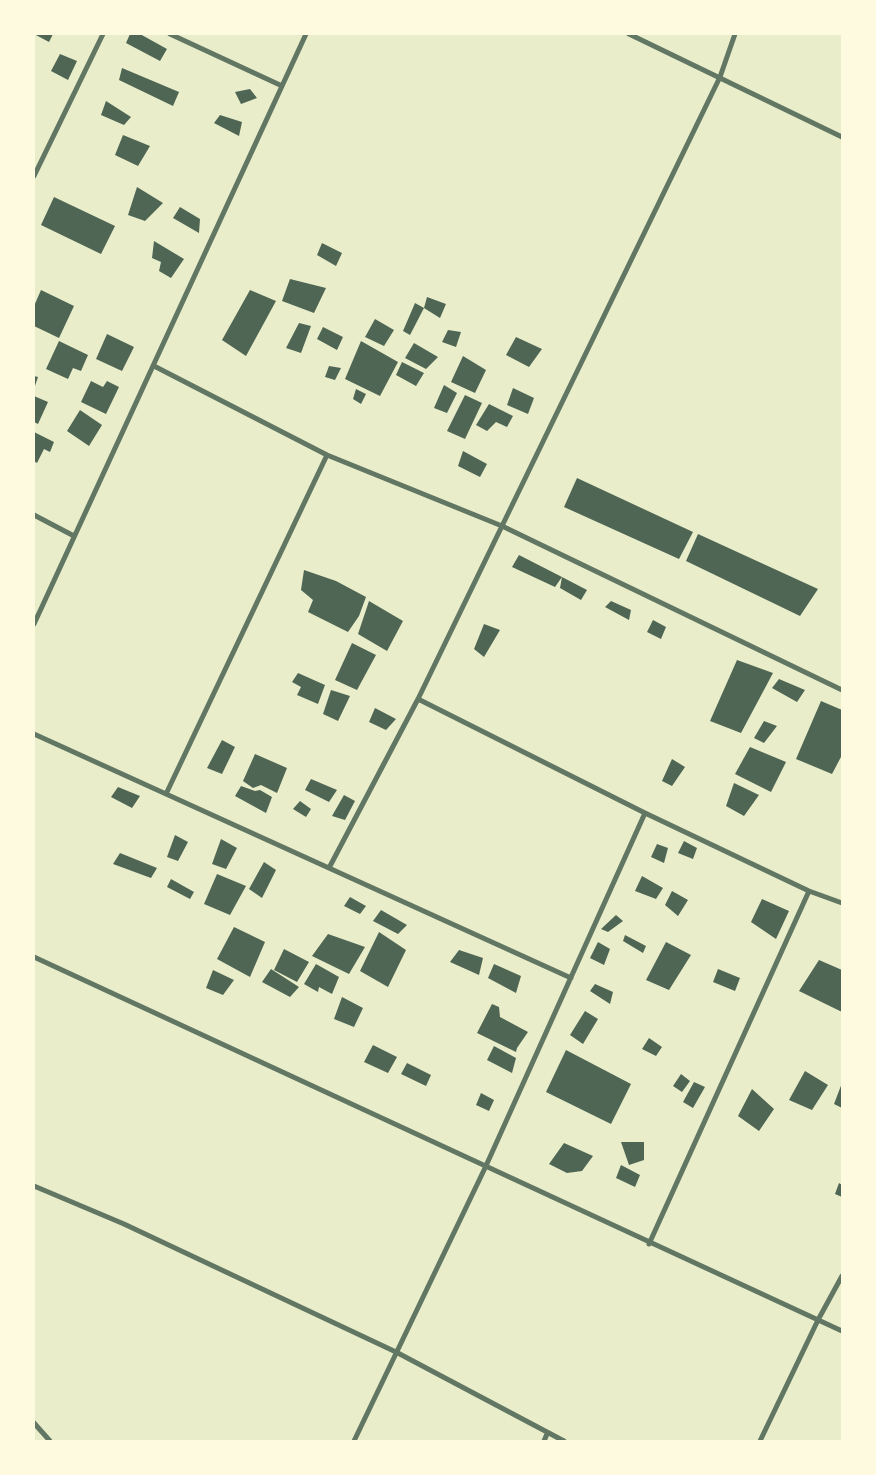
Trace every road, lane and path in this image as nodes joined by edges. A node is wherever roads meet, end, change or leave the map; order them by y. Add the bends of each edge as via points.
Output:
1 (103, 34) edge
2 (170, 34) edge
3 (306, 34) edge
4 (629, 34) edge
5 (735, 34) edge
6 (720, 77) junction
7 (280, 86) junction
8 (842, 137) edge
9 (34, 176) edge
10 (154, 366) junction
11 (327, 455) junction
12 (34, 515) edge
13 (502, 526) junction
14 (74, 536) junction
15 (34, 624) edge
16 (842, 690) edge
17 (418, 699) junction
18 (34, 734) edge
19 (166, 794) junction
20 (645, 813) junction
21 (329, 868) junction
22 (809, 891) junction
23 (842, 903) edge
24 (34, 957) edge
25 (570, 978) junction
26 (485, 1168) junction
27 (34, 1186) edge
28 (649, 1244) junction
29 (842, 1276) edge
30 (818, 1320) junction
31 (842, 1331) edge
32 (396, 1352) junction
33 (34, 1423) edge
34 (547, 1434) junction
35 (50, 1441) edge
36 (354, 1441) edge
37 (544, 1441) edge
38 (564, 1441) edge
39 (760, 1441) edge

1 - 9 street
2 - 7 street
3 - 7 street
4 - 6 street
5 - 6 street
6 - 8 street
6 - 13 street
7 - 10 street
10 - 11 street
10 - 14 street
11 - 13 street
11 - 19 street
12 - 14 street
13 - 16 street
13 - 17 street
14 - 15 street
17 - 20 street
17 - 21 street
18 - 19 street
19 - 21 street
20 - 22 street
20 - 25 street
21 - 25 street
22 - 23 street
22 - 28 street
24 - 26 street
25 - 26 street
26 - 28 street
26 - 32 street
27 - 32 street via 124,1224
28 - 30 street
29 - 30 street
30 - 31 street
30 - 39 street
32 - 34 street
32 - 36 street
33 - 35 street
34 - 37 street
34 - 38 street

